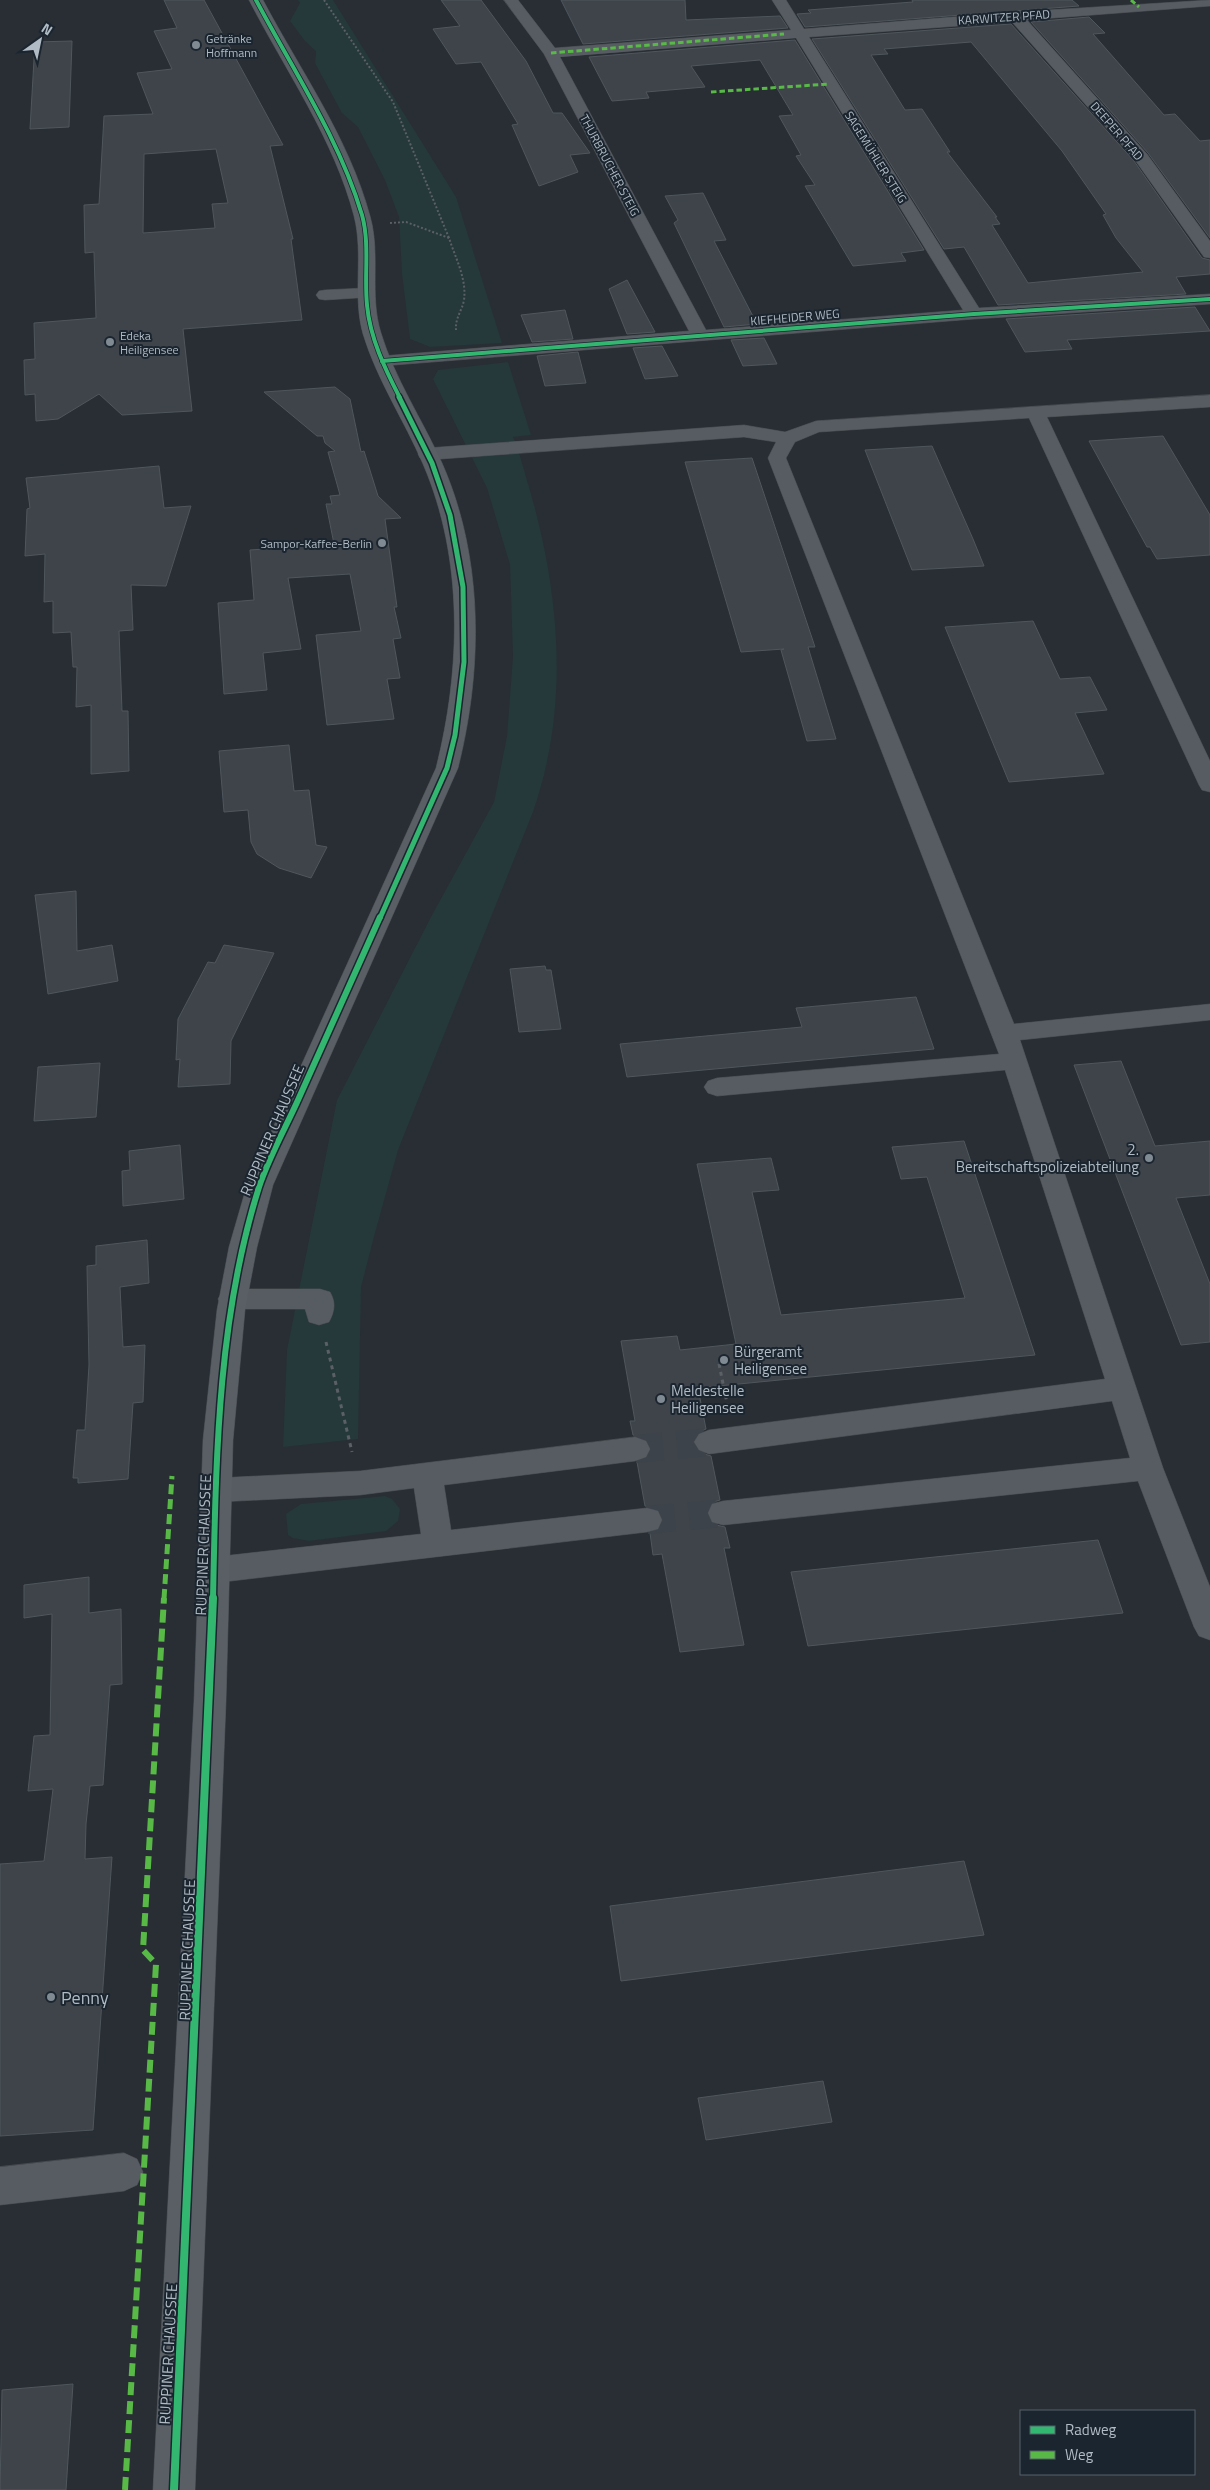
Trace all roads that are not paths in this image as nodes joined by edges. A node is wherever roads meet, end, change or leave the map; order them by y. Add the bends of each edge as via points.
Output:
1 (256, 0) edge
2 (511, 0) edge
3 (779, 0) edge
4 (1210, 2) edge
5 (1021, 12) junction
6 (791, 33) junction
7 (552, 52) junction
8 (1210, 253) edge
9 (366, 293) junction
10 (324, 295) dead end
11 (1210, 299) edge
12 (974, 314) junction
13 (700, 336) junction
14 (382, 361) junction
15 (1210, 401) edge
16 (1036, 413) junction
17 (787, 438) junction
18 (427, 454) junction
19 (1210, 785) edge
20 (1210, 1012) edge
21 (1005, 1033) junction
22 (1014, 1061) junction
23 (717, 1087) dead end
24 (232, 1299) junction
25 (319, 1314) road end
26 (1122, 1388) junction
27 (708, 1442) tunnel mouth
28 (635, 1449) tunnel mouth
29 (1148, 1468) junction
30 (427, 1476) junction
31 (217, 1490) junction
32 (723, 1513) tunnel mouth
33 (647, 1520) tunnel mouth
34 (438, 1544) junction
35 (214, 1570) junction
36 (1210, 1627) edge
37 (124, 2172) dead end
38 (0, 2186) edge
39 (174, 2490) edge

1 - 9 main road, RUPPINER CHAUSSEE via 333,144 364,224 368,242
2 - 7 street, THURBRUCHER STEIG
3 - 6 street, SAGEMÜHLER STEIG
4 - 5 street, KARWITZER PFAD
5 - 6 street, KARWITZER PFAD
5 - 8 street, DEEPER PFAD via 1141,157
6 - 7 street, KARWITZER PFAD
6 - 12 street, SAGEMÜHLER STEIG
7 - 13 street, THURBRUCHER STEIG
9 - 10 street
9 - 14 main road, RUPPINER CHAUSSEE via 371,332
11 - 12 street, KIEFHEIDER WEG
12 - 13 street, KIEFHEIDER WEG
13 - 14 street, KIEFHEIDER WEG
14 - 18 main road, RUPPINER CHAUSSEE
15 - 16 street
16 - 17 street via 816,427
16 - 19 street
17 - 18 street via 744,431
17 - 21 street via 777,458
18 - 24 main road, RUPPINER CHAUSSEE via 449,511 462,581 461,688 454,747 428,815 260,1185 244,1232
20 - 21 street
21 - 22 street
22 - 23 street
22 - 26 street
24 - 25 street via 320,1299
24 - 31 main road, RUPPINER CHAUSSEE via 226,1342
26 - 27 street
26 - 29 street
28 - 30 street
29 - 32 street
29 - 36 street
30 - 31 street via 360,1483
30 - 34 street
31 - 35 main road, RUPPINER CHAUSSEE
33 - 34 street
34 - 35 street
35 - 39 main road, RUPPINER CHAUSSEE
37 - 38 street

